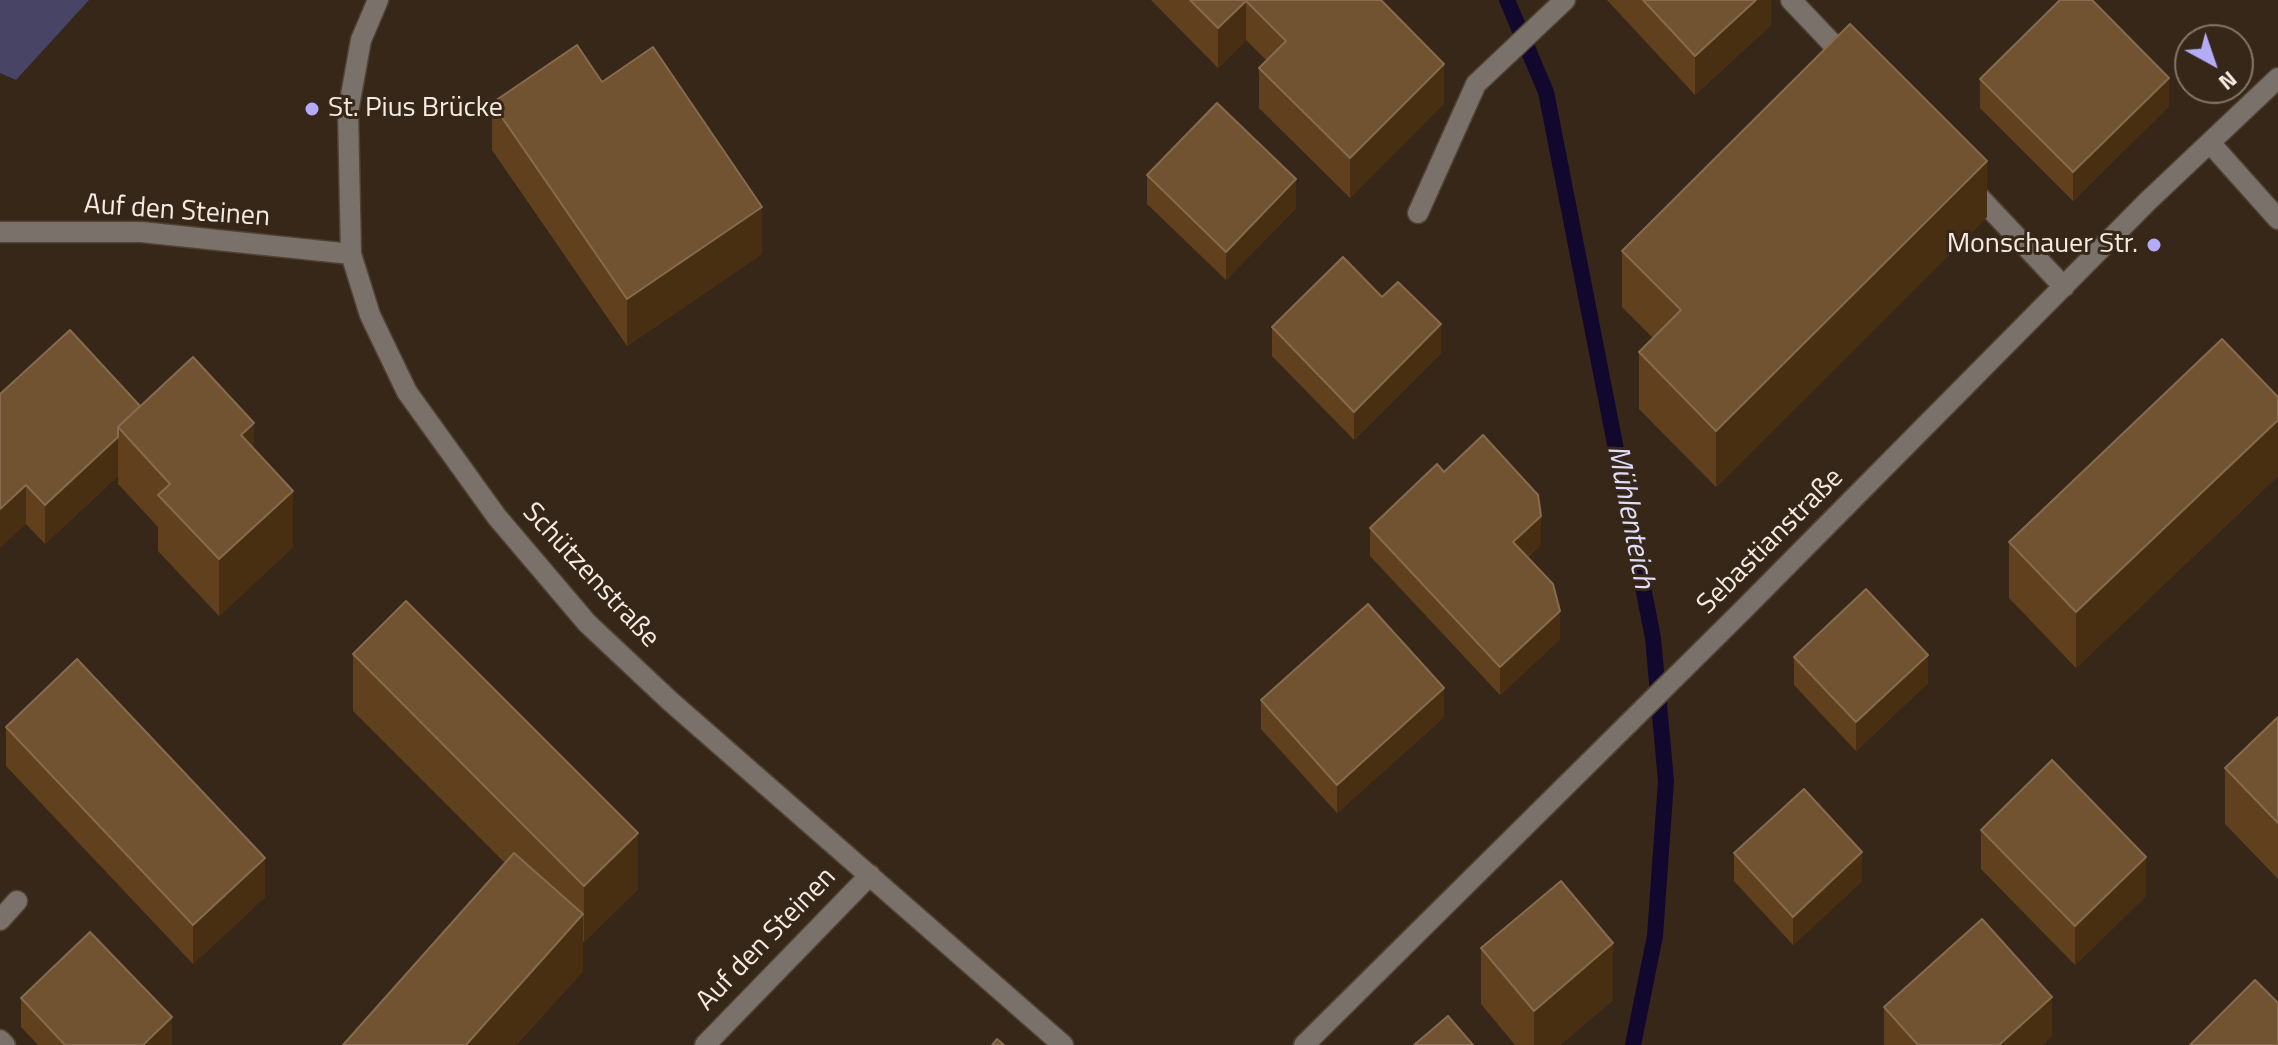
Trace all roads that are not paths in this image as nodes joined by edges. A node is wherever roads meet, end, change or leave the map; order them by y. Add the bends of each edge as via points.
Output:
1 (378, 0) edge
2 (1565, 0) edge
3 (1791, 0) edge
4 (1865, 77) edge
5 (2278, 78) edge
6 (2211, 144) junction
7 (1949, 165) edge
8 (1418, 213) dead end
9 (2278, 219) edge
10 (0, 232) edge
11 (351, 254) junction
12 (2064, 287) junction
13 (870, 875) junction
14 (17, 901) dead end
15 (0, 920) edge
16 (0, 1040) edge
17 (5, 1045) edge
18 (705, 1045) edge
19 (1063, 1045) edge
20 (1304, 1045) edge

1 - 11 street, Schützenstraße via 361,40 348,112
2 - 8 street via 1476,84
3 - 4 street
5 - 6 street, Sebastianstraße
6 - 9 street
6 - 12 street, Sebastianstraße
7 - 12 street
10 - 11 street, Auf den Steinen via 141,232
11 - 13 street, Schützenstraße via 370,315 407,392 497,517 587,623
12 - 20 street, Sebastianstraße
13 - 18 street, Auf den Steinen
13 - 19 street, Schützenstraße
14 - 15 street
16 - 17 street

